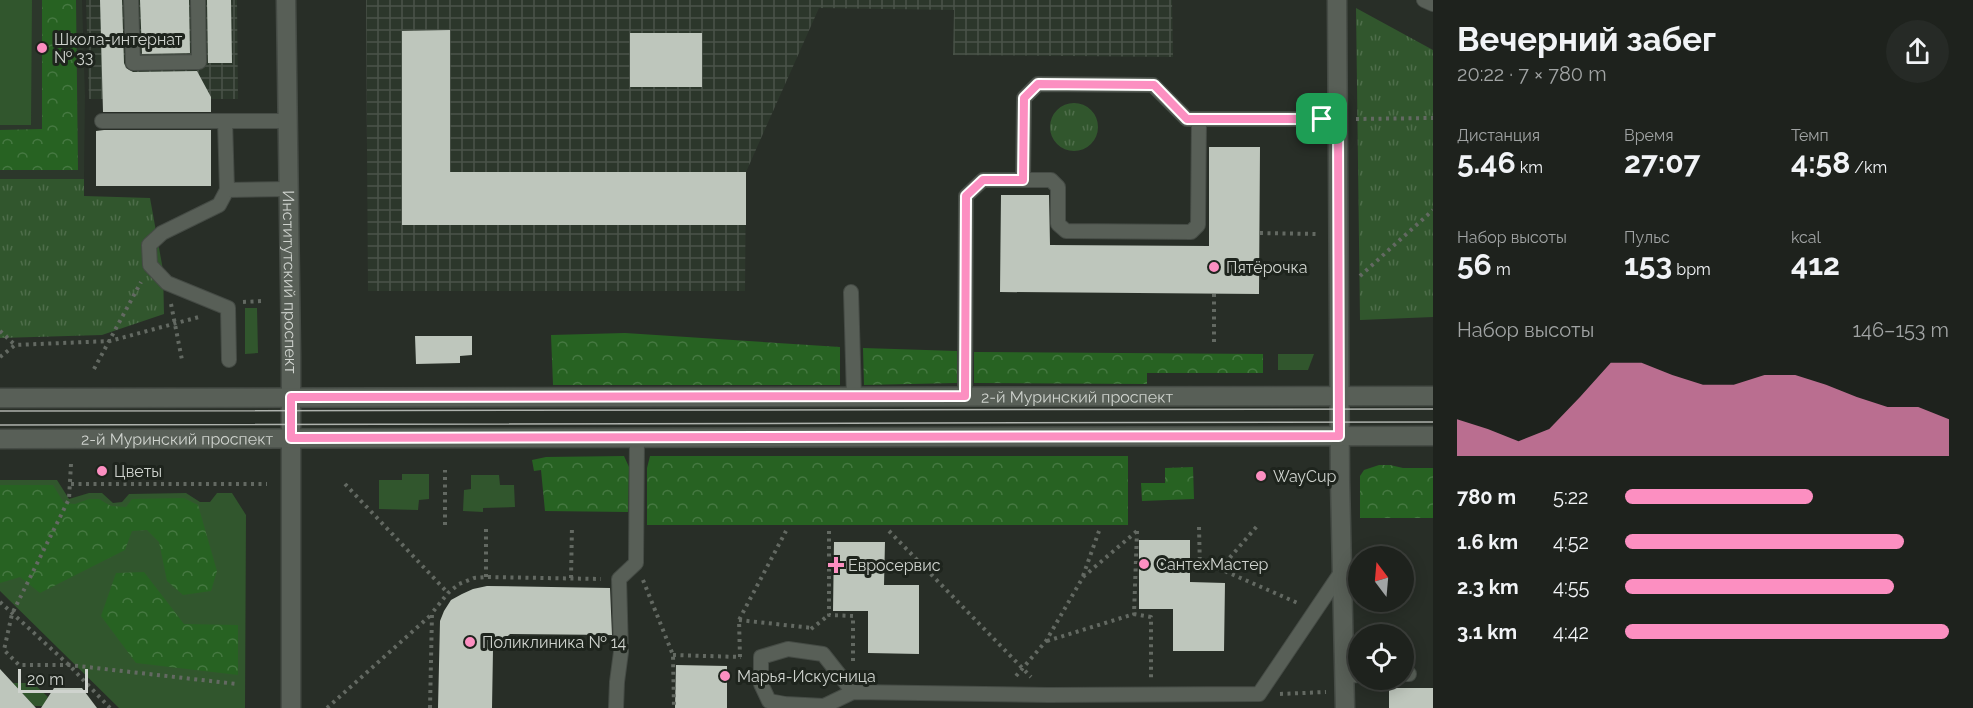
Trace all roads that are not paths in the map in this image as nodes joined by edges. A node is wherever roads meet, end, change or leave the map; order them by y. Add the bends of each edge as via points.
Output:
1 (131, 0) edge
2 (198, 0) edge
3 (286, 0) edge
4 (1337, 0) edge
5 (1424, 0) edge
6 (1433, 4) edge
7 (1199, 119) junction
8 (1338, 119) junction
9 (102, 121) dead end
10 (225, 121) junction
11 (286, 121) junction
12 (1023, 180) junction
13 (288, 189) junction
14 (227, 190) junction
15 (851, 292) dead end
16 (229, 360) dead end
17 (854, 396) junction
18 (965, 396) junction
19 (1339, 396) junction
20 (1433, 396) edge
21 (291, 397) junction
22 (0, 398) edge
23 (1339, 436) junction
24 (1433, 436) edge
25 (637, 437) junction
26 (291, 438) junction
27 (0, 439) edge
28 (1342, 571) junction
29 (1348, 688) edge
30 (853, 692) junction
31 (291, 708) edge
32 (616, 708) edge

1 - 2 lane via 133,63 199,62
3 - 11 main road, Институтский проспект
4 - 8 main road
5 - 6 lane
7 - 8 lane
7 - 12 lane via 1187,119 1154,85 1038,84 1024,98
7 - 12 lane via 1198,225 1191,232 1066,231 1058,224 1058,187 1052,180
8 - 19 main road
9 - 10 lane
10 - 11 lane
10 - 14 lane
11 - 13 main road, Институтский проспект
12 - 18 lane via 983,180 966,196
13 - 14 lane
13 - 21 main road, Институтский проспект
14 - 16 lane via 219,205 162,233 149,245 150,266 167,283 228,308
15 - 17 lane
17 - 18 main road, 2-й Муринский проспект
17 - 21 main road, 2-й Муринский проспект
18 - 19 main road, 2-й Муринский проспект
19 - 20 main road, 2-й Муринский проспект
19 - 23 main road
21 - 22 main road, 2-й Муринский проспект
21 - 26 main road, Институтский проспект
23 - 24 main road, 2-й Муринский проспект
23 - 25 main road, 2-й Муринский проспект
23 - 28 main road
25 - 26 main road, 2-й Муринский проспект
25 - 32 lane via 636,563 619,579 621,652
26 - 27 main road, 2-й Муринский проспект
26 - 31 main road, Институтский проспект
28 - 29 main road
28 - 30 lane via 1259,694
30 - 30 lane via 823,654 788,649 761,657 760,684 769,701 824,706

